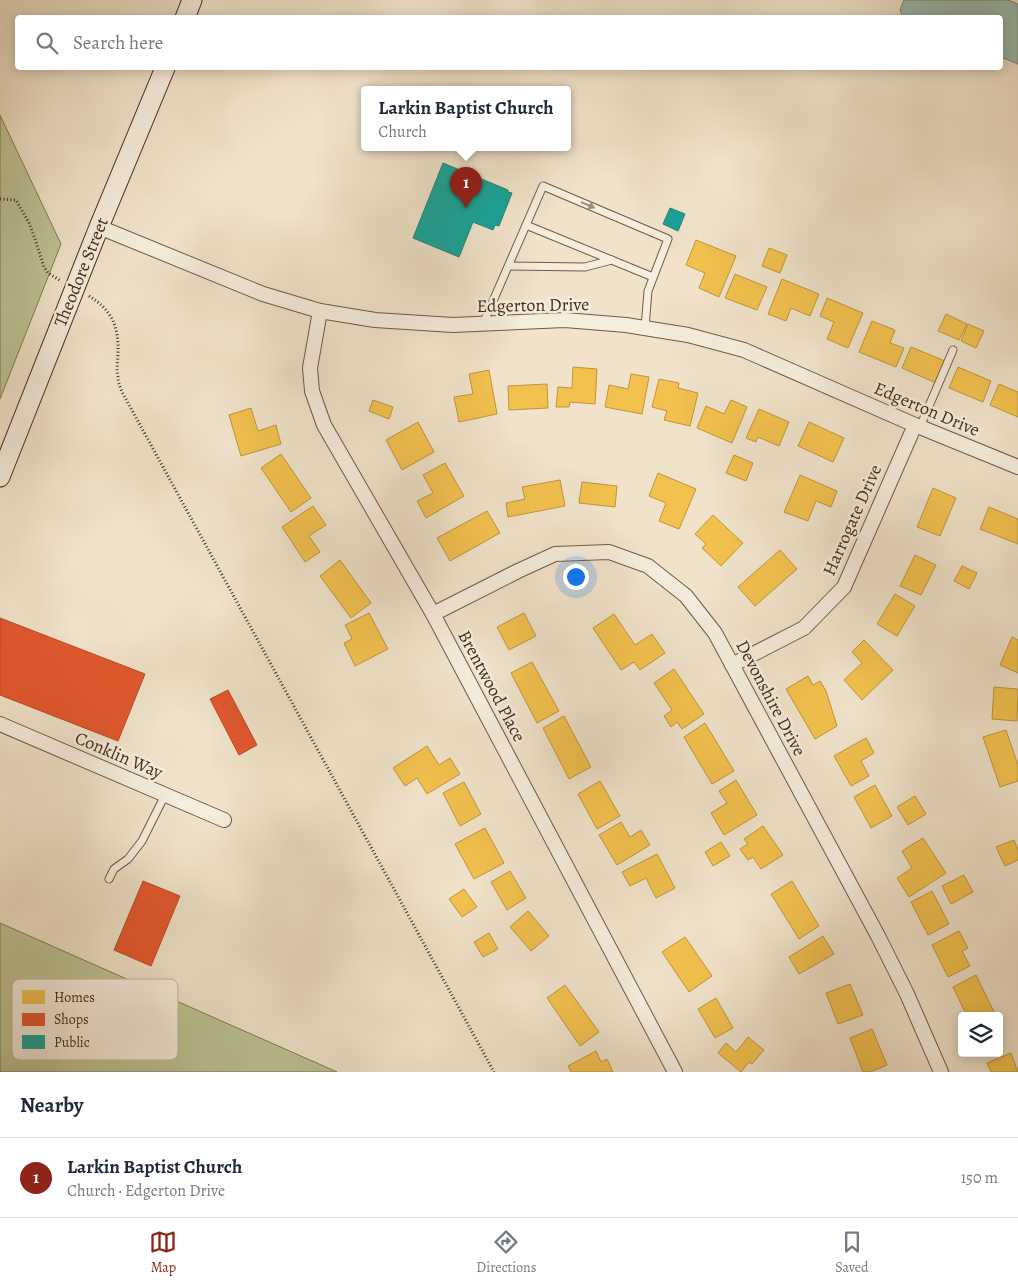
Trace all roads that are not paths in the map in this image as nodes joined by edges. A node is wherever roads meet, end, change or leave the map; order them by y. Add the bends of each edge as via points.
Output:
1 (192, 0) edge
2 (186, 15) edge
3 (164, 70) edge
4 (526, 225) junction
5 (99, 227) junction
6 (612, 260) junction
7 (508, 266) junction
8 (653, 277) junction
9 (320, 311) junction
10 (483, 324) junction
11 (645, 328) junction
12 (953, 350) dead end
13 (918, 426) junction
14 (1018, 467) edge
15 (0, 477) edge
16 (433, 614) junction
17 (732, 665) junction
18 (0, 724) edge
19 (165, 795) junction
20 (224, 820) dead end
21 (109, 879) dead end
22 (675, 1072) edge
23 (941, 1072) edge

1 - 2 street
3 - 5 street, Theodore Street
4 - 6 lane
4 - 7 lane
4 -> 8 lane via 543,186 668,239
5 - 9 street, Edgerton Drive via 263,294
5 - 15 street, Theodore Street
6 - 7 lane via 585,267
6 - 8 lane
7 - 10 lane
8 - 11 lane via 648,291
9 - 10 street, Edgerton Drive via 375,320
9 - 16 street, Brentwood Place via 310,368 312,391 324,425
10 - 11 street, Edgerton Drive via 565,320
11 - 13 street, Edgerton Drive via 744,350
12 - 13 lane
13 - 14 street, Edgerton Drive
13 - 17 street, Harrogate Drive via 844,587 804,628
16 - 17 street, Devonshire Drive via 555,554 609,552 648,566 686,596 715,633
16 - 22 street, Brentwood Place
17 - 23 street, Devonshire Drive via 878,936
18 - 19 street, Conklin Way
19 - 20 street, Conklin Way
19 - 21 lane via 142,841 128,859 114,868

